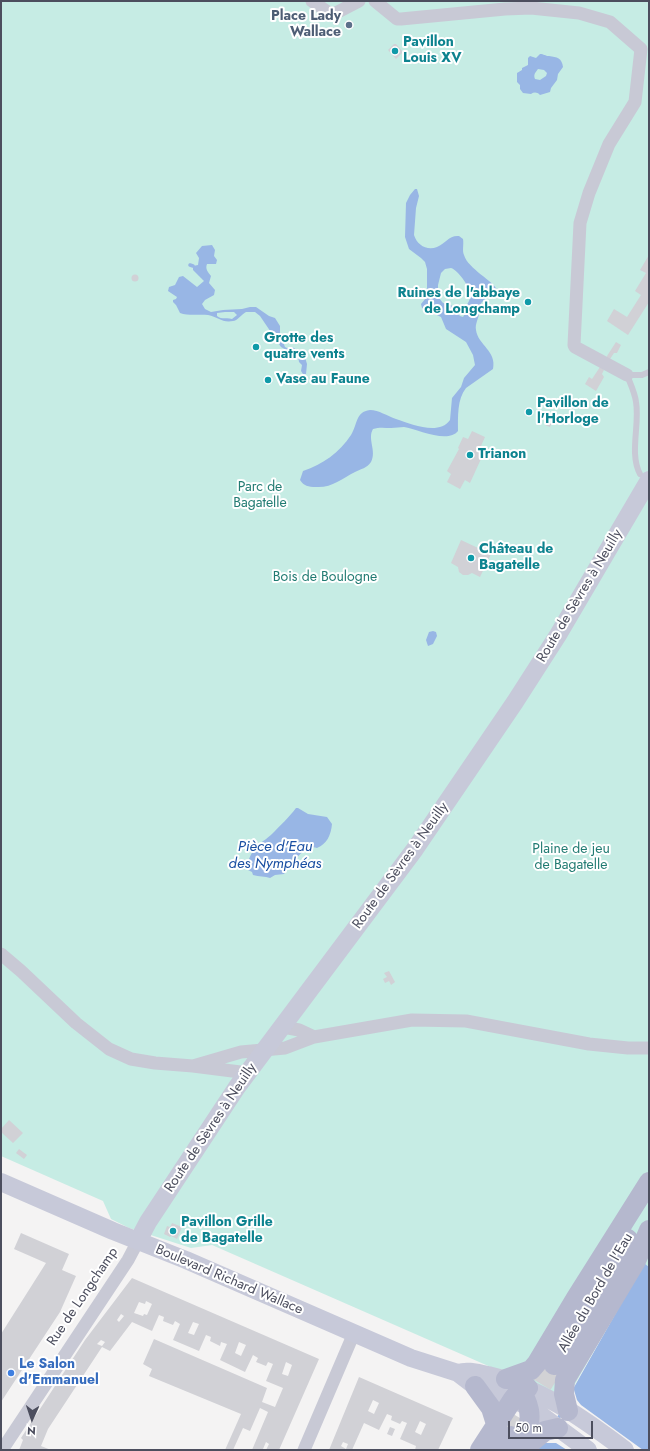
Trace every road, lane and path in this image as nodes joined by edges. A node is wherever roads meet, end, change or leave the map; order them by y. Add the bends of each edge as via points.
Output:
1 (312, 1) edge
2 (359, 1) edge
3 (375, 1) edge
4 (649, 372) edge
5 (627, 375) junction
6 (644, 477) edge
7 (1, 954) edge
8 (283, 1026) junction
9 (314, 1037) junction
10 (649, 1048) edge
11 (265, 1050) junction
12 (193, 1066) junction
13 (248, 1073) junction
14 (1, 1182) edge
15 (649, 1182) edge
16 (649, 1201) edge
17 (649, 1230) edge
18 (138, 1241) junction
19 (354, 1333) junction
20 (458, 1373) junction
21 (475, 1386) junction
22 (532, 1407) edge
23 (2, 1450) edge
24 (304, 1450) edge
25 (480, 1450) edge
26 (588, 1450) edge
27 (625, 1450) edge

1 - 2 street via 332,15
3 - 5 street via 397,19 512,8 579,13 610,22 641,49 636,102 609,144 580,223 574,345
4 - 5 lane via 642,375
5 - 6 lane via 636,402 637,470
6 - 8 street, Route de Sèvres à Neuilly via 558,635 515,702 415,849
7 - 12 street via 76,1023 109,1049 131,1058 155,1063
8 - 9 street
8 - 11 street, Route de Sèvres à Neuilly
9 - 10 street via 412,1020 466,1021 576,1042
9 - 11 street via 285,1048
11 - 12 street via 241,1052
11 - 13 street, Route de Sèvres à Neuilly
12 - 13 street
13 - 18 street, Route de Sèvres à Neuilly via 148,1222
14 - 18 street, Boulevard Richard Wallace
15 - 22 main road via 576,1298
16 - 22 main road, Allée du Bord de l'Eau
17 - 22 main road via 636,1261
18 - 19 street, Boulevard Richard Wallace
18 - 23 street, Rue de Longchamp
19 - 20 street, Boulevard Richard Wallace via 411,1358
19 - 24 street
20 - 21 street, Boulevard Richard Wallace
20 - 22 street, Boulevard Richard Wallace via 468,1371
21 - 22 street, Boulevard Richard Wallace
21 - 22 main road via 491,1408
22 - 25 main road
22 - 26 street
22 - 27 street

